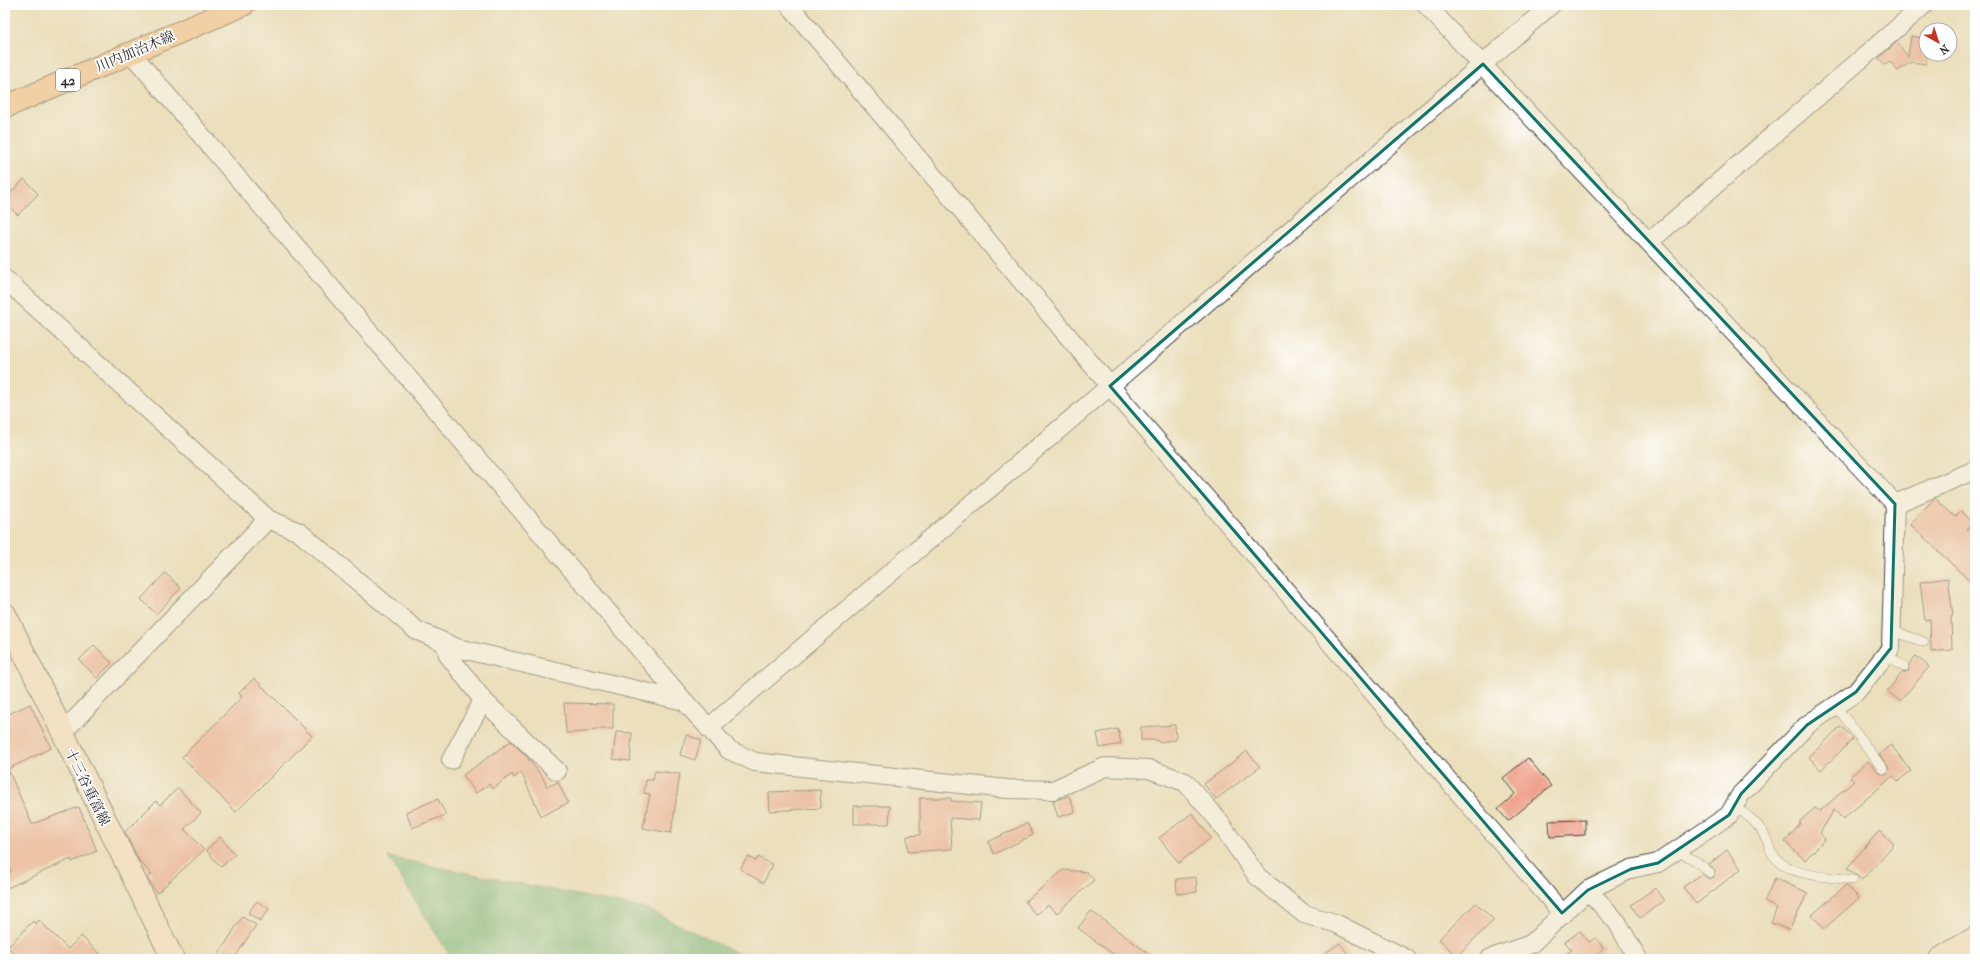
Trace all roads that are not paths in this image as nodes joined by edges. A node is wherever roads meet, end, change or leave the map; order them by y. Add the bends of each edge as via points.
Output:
1 (243, 5) edge
2 (789, 5) edge
3 (1426, 5) edge
4 (1552, 5) edge
5 (1924, 5) edge
6 (131, 53) junction
7 (1483, 64) junction
8 (5, 107) edge
9 (1649, 242) junction
10 (5, 279) edge
11 (1110, 386) junction
12 (1975, 470) edge
13 (1895, 504) junction
14 (268, 519) junction
15 (5, 614) edge
16 (1891, 630) junction
17 (445, 642) junction
18 (1924, 642) dead end
19 (1886, 654) junction
20 (1904, 667) dead end
21 (483, 700) junction
22 (684, 701) junction
23 (1836, 706) junction
24 (708, 728) junction
25 (62, 733) junction
26 (451, 760) dead end
27 (1883, 769) dead end
28 (557, 771) dead end
29 (1734, 807) junction
30 (1677, 851) junction
31 (1710, 873) dead end
32 (1853, 880) dead end
33 (1588, 890) junction
34 (1562, 913) junction
35 (1975, 938) edge
36 (173, 959) edge
37 (1407, 959) edge
38 (1489, 959) edge
39 (1638, 959) edge
40 (1940, 959) edge

1 - 6 main road, 川内加治木線 / 42
2 - 11 street
3 - 7 street
4 - 7 street
5 - 9 street
6 - 8 main road, 川内加治木線 / 42
6 - 22 street
7 - 9 street
7 - 11 street
9 - 13 street
10 - 14 street
11 - 24 street
11 - 34 street
12 - 13 street
13 - 16 street
14 - 17 street via 299,532 416,630
14 - 25 street
15 - 25 main road, 十三谷重富線
16 - 18 lane
16 - 19 street via 1891,648
17 - 21 street via 448,655
17 - 22 street via 457,648
19 - 20 lane
19 - 23 street via 1856,692
21 - 26 street
21 - 28 street
22 - 24 street
23 - 27 lane
23 - 29 street via 1807,725 1741,794
24 - 37 street via 729,750 755,762 1007,789 1053,790 1105,767 1150,769 1186,782 1216,816 1257,876 1304,914 1336,923
25 - 36 main road, 十三谷重富線
29 - 30 street via 1729,815
29 - 32 lane via 1749,815 1766,838 1773,855 1787,867 1800,872
30 - 31 lane via 1696,861
30 - 33 street via 1658,863 1631,868
33 - 34 street
33 - 39 street via 1617,922
34 - 38 street via 1531,944
35 - 40 main road

